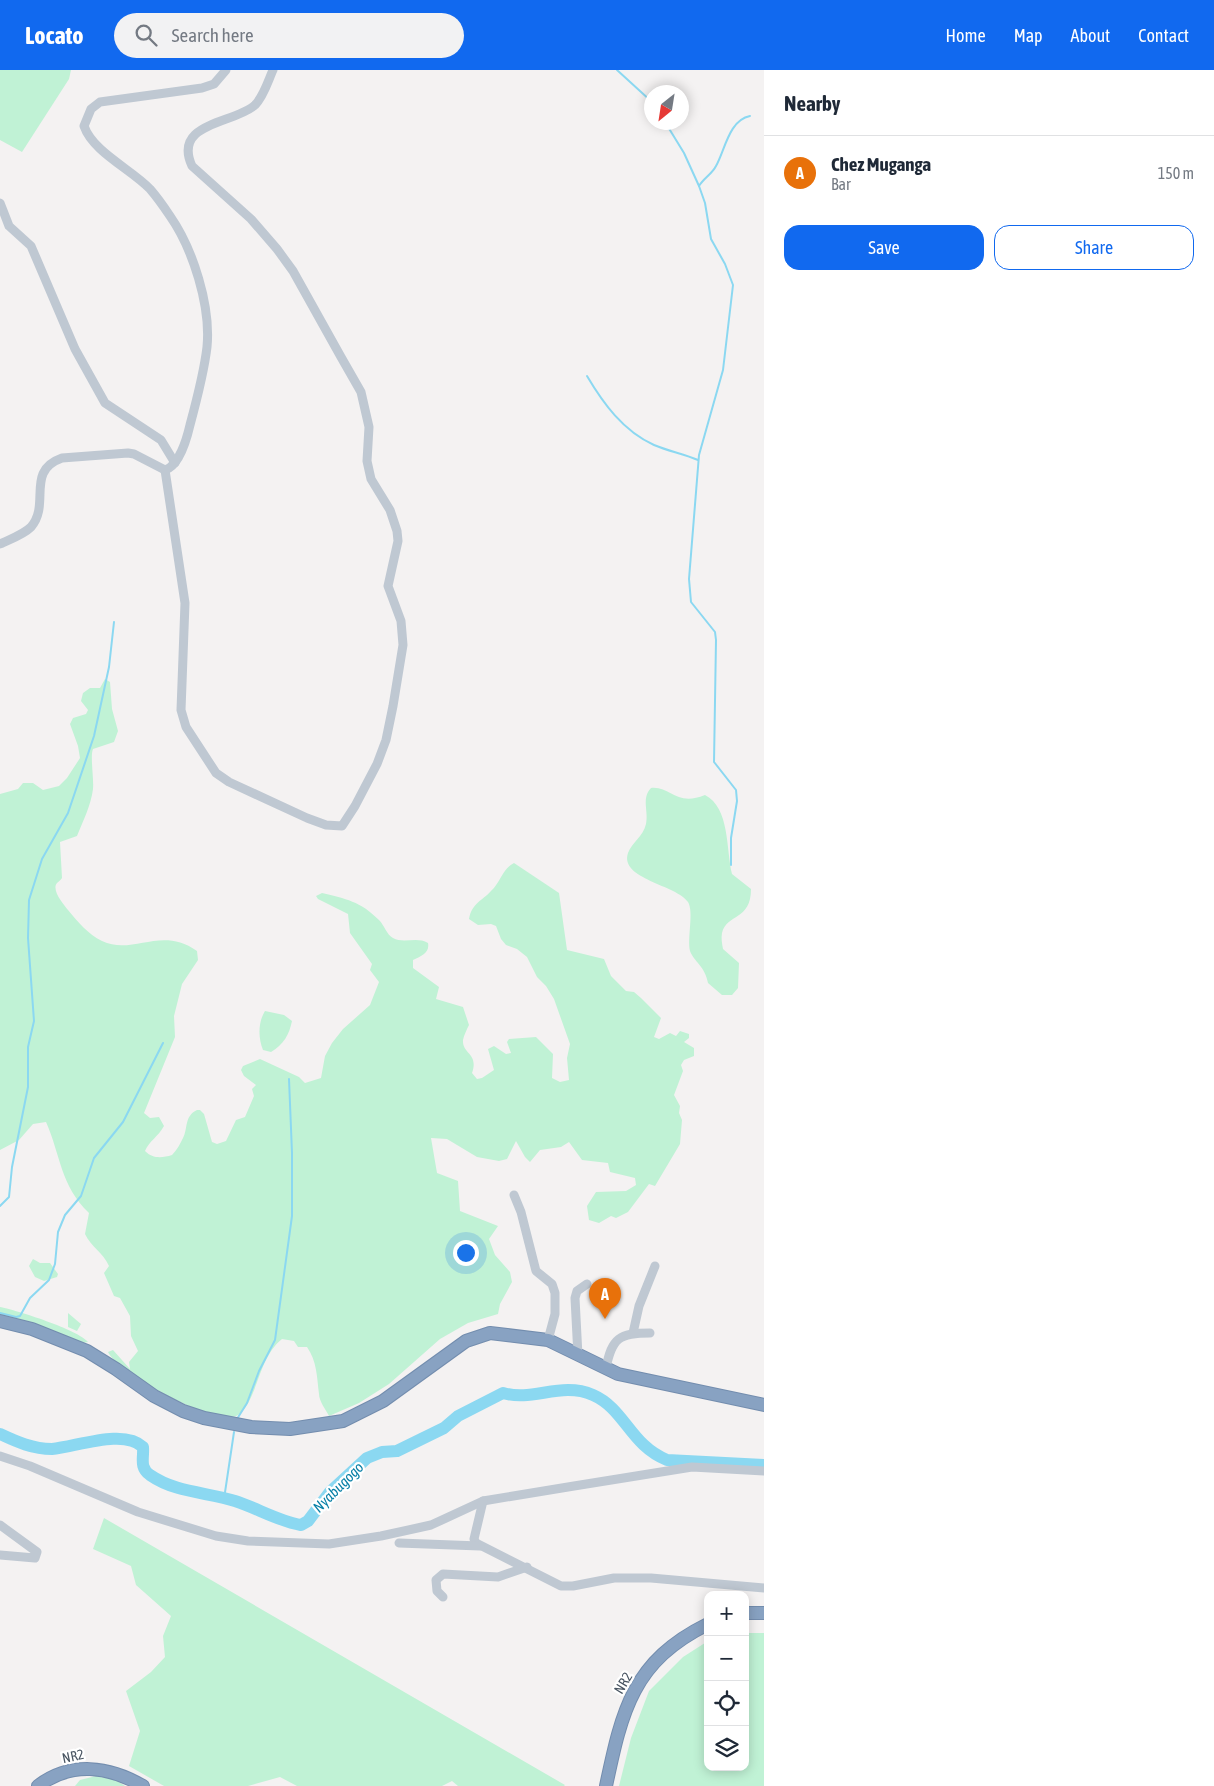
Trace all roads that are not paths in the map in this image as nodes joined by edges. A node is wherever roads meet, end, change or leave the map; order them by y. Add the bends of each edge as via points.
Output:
1 (226, 70) edge
2 (273, 70) edge
3 (0, 203) edge
4 (175, 463) junction
5 (165, 470) junction
6 (0, 544) edge
7 (514, 1194) dead end
8 (655, 1266) dead end
9 (587, 1284) dead end
10 (0, 1321) edge
11 (633, 1333) junction
12 (650, 1333) dead end
13 (548, 1340) junction
14 (578, 1356) junction
15 (606, 1368) junction
16 (764, 1405) edge
17 (0, 1456) edge
18 (764, 1471) edge
19 (483, 1501) junction
20 (0, 1525) edge
21 (398, 1543) dead end
22 (481, 1546) junction
23 (0, 1555) edge
24 (528, 1567) junction
25 (764, 1588) edge
26 (443, 1597) dead end
27 (749, 1613) edge
28 (764, 1614) edge
29 (704, 1626) edge
30 (38, 1786) edge
31 (143, 1786) edge
32 (606, 1786) edge

1 - 4 street via 214,84 202,88 100,102 91,109 84,126 92,141 150,189 176,226 197,273 207,345 187,436
2 - 5 street via 257,103 249,110 198,130 188,147 187,156 192,166 251,219 277,249 293,271 361,392 369,427 367,461 371,479 390,510 397,531 398,541 388,586 401,621 403,645 393,706 377,764 342,826 306,818 229,782 216,772 186,727 181,710 185,603
3 - 4 street via 9,226 31,246 75,348 105,403 161,440
4 - 5 street
5 - 6 street via 134,454 55,460 42,475 40,507 34,522 24,532
7 - 13 street via 536,1271 552,1284 555,1294
8 - 11 street via 638,1306
9 - 14 street via 577,1291 574,1298
10 - 13 highway via 86,1351 183,1411 236,1425 268,1429 316,1427 349,1418 383,1401 447,1352 479,1335 502,1333
11 - 12 street
11 - 15 street via 614,1341
13 - 14 highway
14 - 15 highway
15 - 16 highway via 618,1374
17 - 19 street via 156,1518 216,1536 248,1541 329,1544 381,1536 431,1524
18 - 19 street via 692,1467
19 - 22 street via 474,1539
20 - 23 street via 38,1552 35,1558 29,1559
21 - 22 street
22 - 24 street
24 - 25 street via 561,1586 614,1578 651,1578
24 - 26 street via 498,1577 443,1574 436,1580 436,1591
27 - 28 highway
29 - 32 highway, NR2 / NR2 via 668,1647 646,1672 623,1712
30 - 31 highway, NR2 / NR2 via 62,1773 93,1767

